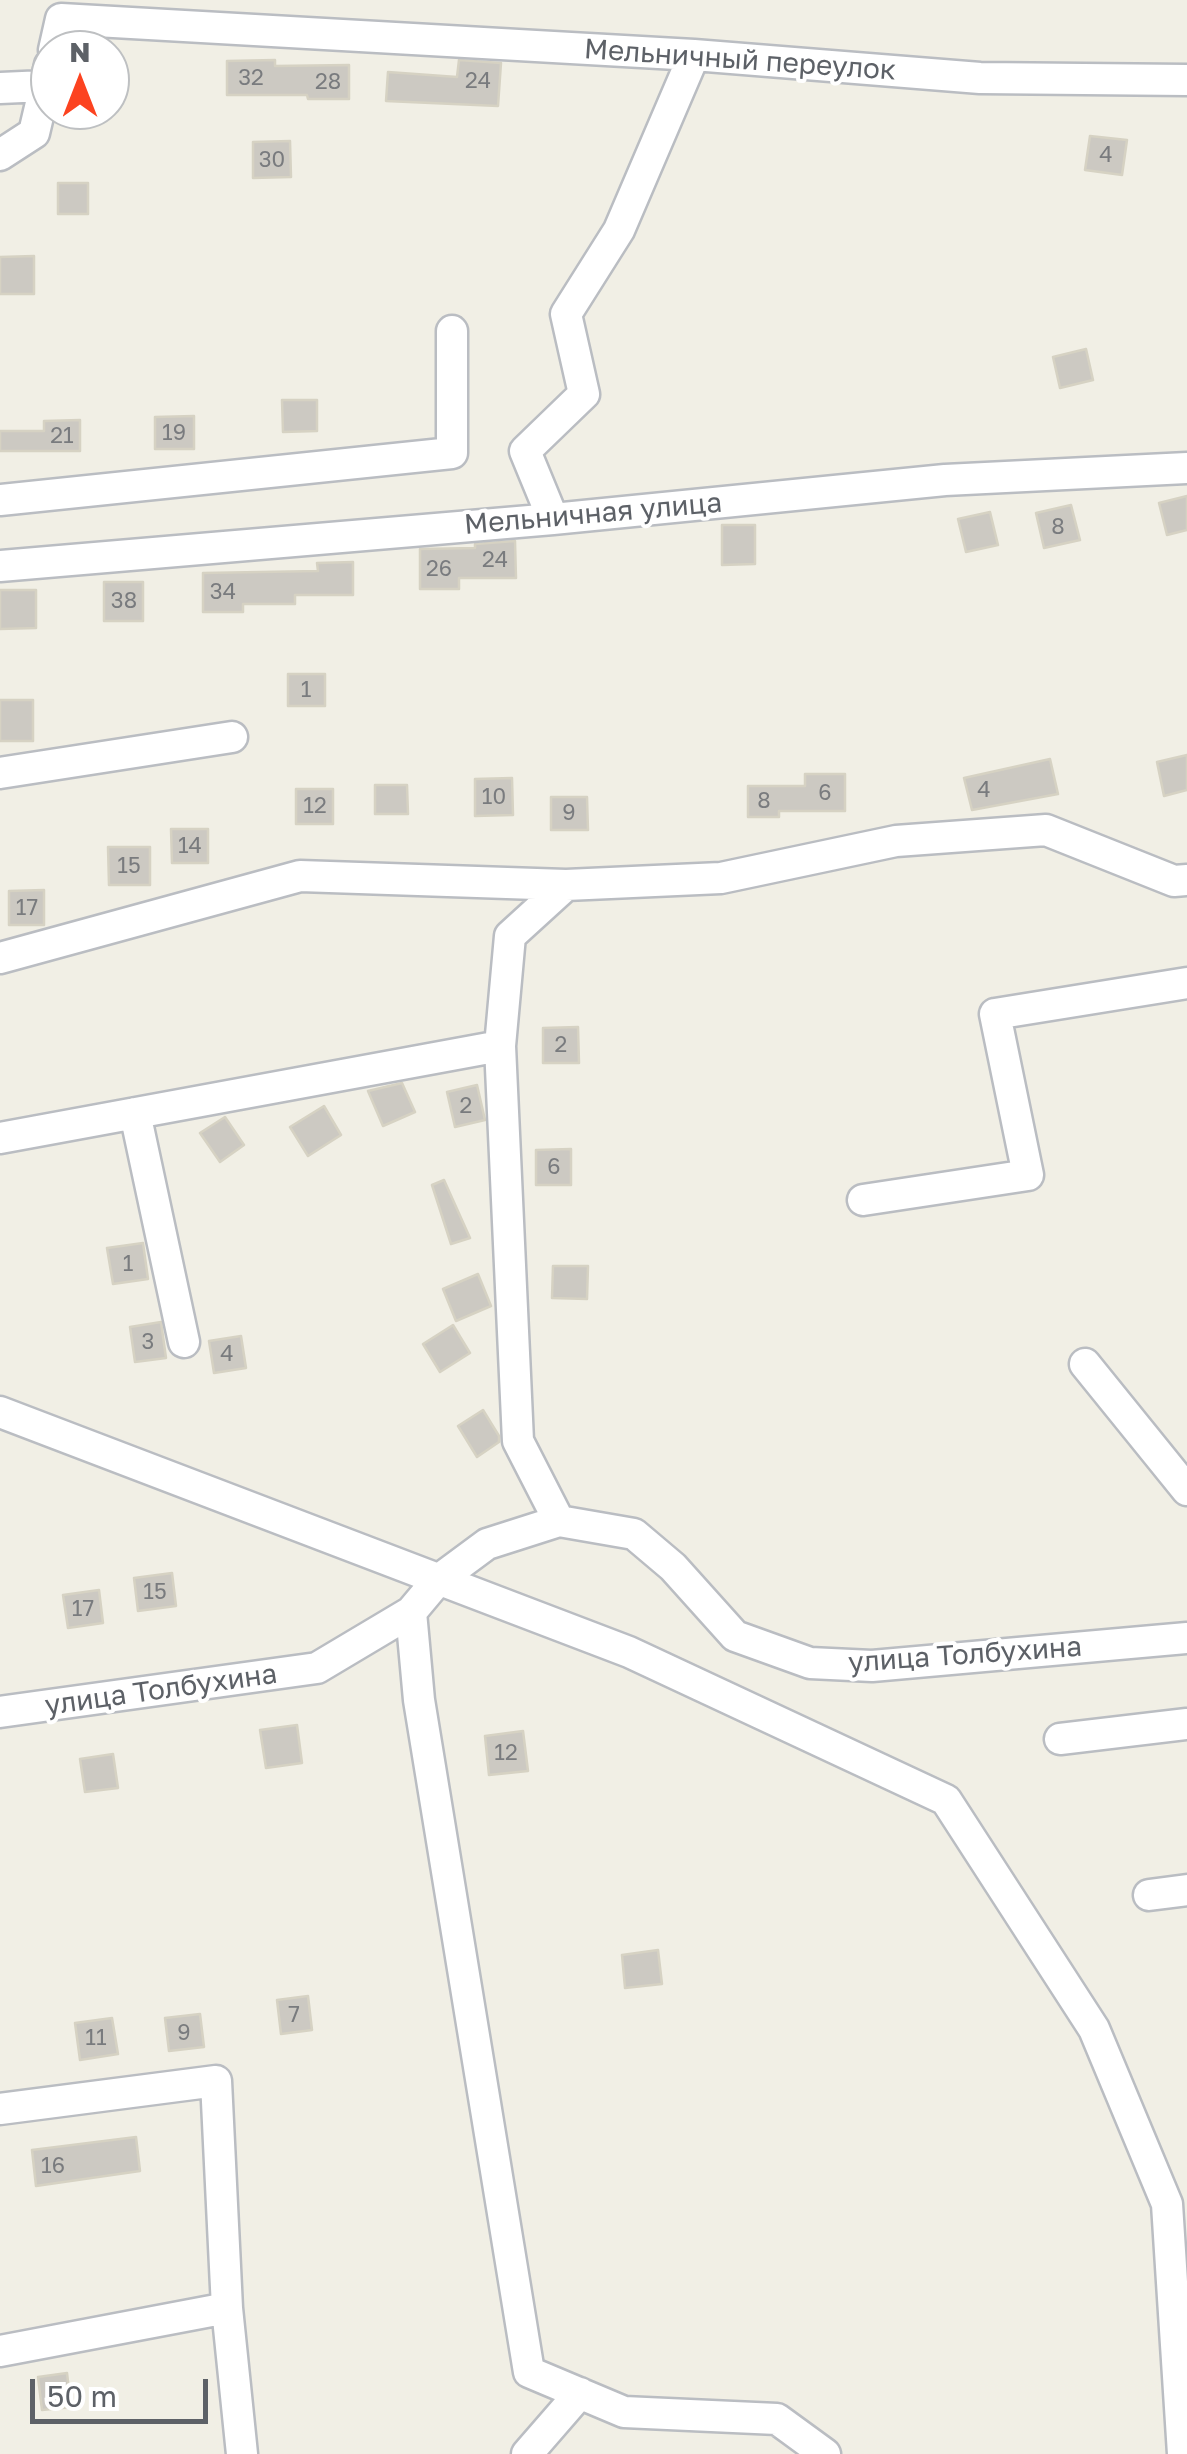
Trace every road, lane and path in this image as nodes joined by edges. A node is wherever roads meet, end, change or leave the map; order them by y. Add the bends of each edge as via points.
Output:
1 (59, 30) edge
2 (694, 55) junction
3 (30, 80) edge
4 (1187, 80) edge
5 (0, 88) edge
6 (35, 130) edge
7 (0, 155) edge
8 (452, 330) dead end
9 (1187, 468) edge
10 (0, 500) edge
11 (553, 519) junction
12 (0, 566) edge
13 (232, 737) dead end
14 (0, 773) edge
15 (1187, 880) edge
16 (566, 885) junction
17 (0, 958) edge
18 (1187, 983) edge
19 (500, 1046) junction
20 (135, 1113) junction
21 (0, 1138) edge
22 (864, 1200) dead end
23 (184, 1342) dead end
24 (1085, 1364) dead end
25 (0, 1412) edge
26 (1187, 1490) edge
27 (559, 1521) junction
28 (437, 1581) junction
29 (411, 1612) junction
30 (1187, 1638) edge
31 (0, 1712) edge
32 (1187, 1724) edge
33 (1060, 1739) dead end
34 (1187, 1890) edge
35 (1149, 1895) dead end
36 (0, 2108) edge
37 (226, 2308) junction
38 (0, 2351) edge
39 (580, 2393) junction
40 (242, 2454) edge
41 (527, 2454) edge
42 (825, 2454) edge
43 (1183, 2454) edge

1 - 2 street, Мельничный переулок via 61,19
2 - 4 street, Мельничный переулок via 980,78
2 - 11 street via 619,230 566,314 584,394 525,451
3 - 5 street
6 - 7 street
8 - 10 street via 452,453
9 - 11 street, Мельничная улица via 945,480
11 - 12 street, Мельничная улица
13 - 14 street
15 - 16 street via 1174,881 1046,830 896,841 722,878
16 - 17 street via 300,876
16 - 19 street via 510,936
18 - 22 street via 995,1014 1028,1175
19 - 20 street
19 - 27 street via 518,1441
20 - 21 street
20 - 23 street
24 - 26 street
25 - 28 street
27 - 28 street, улица Толбухина via 487,1544
27 - 30 street, улица Толбухина via 634,1534 735,1636 810,1663 872,1666
28 - 29 street, улица Толбухина
28 - 43 street via 629,1652 946,1800 1094,2029 1167,2204
29 - 31 street, улица Толбухина via 317,1668
29 - 39 street via 419,1700 530,2372
32 - 33 street
34 - 35 street
36 - 37 street via 216,2081
37 - 38 street
37 - 40 street
39 - 41 street
39 - 42 street via 624,2412 777,2419

